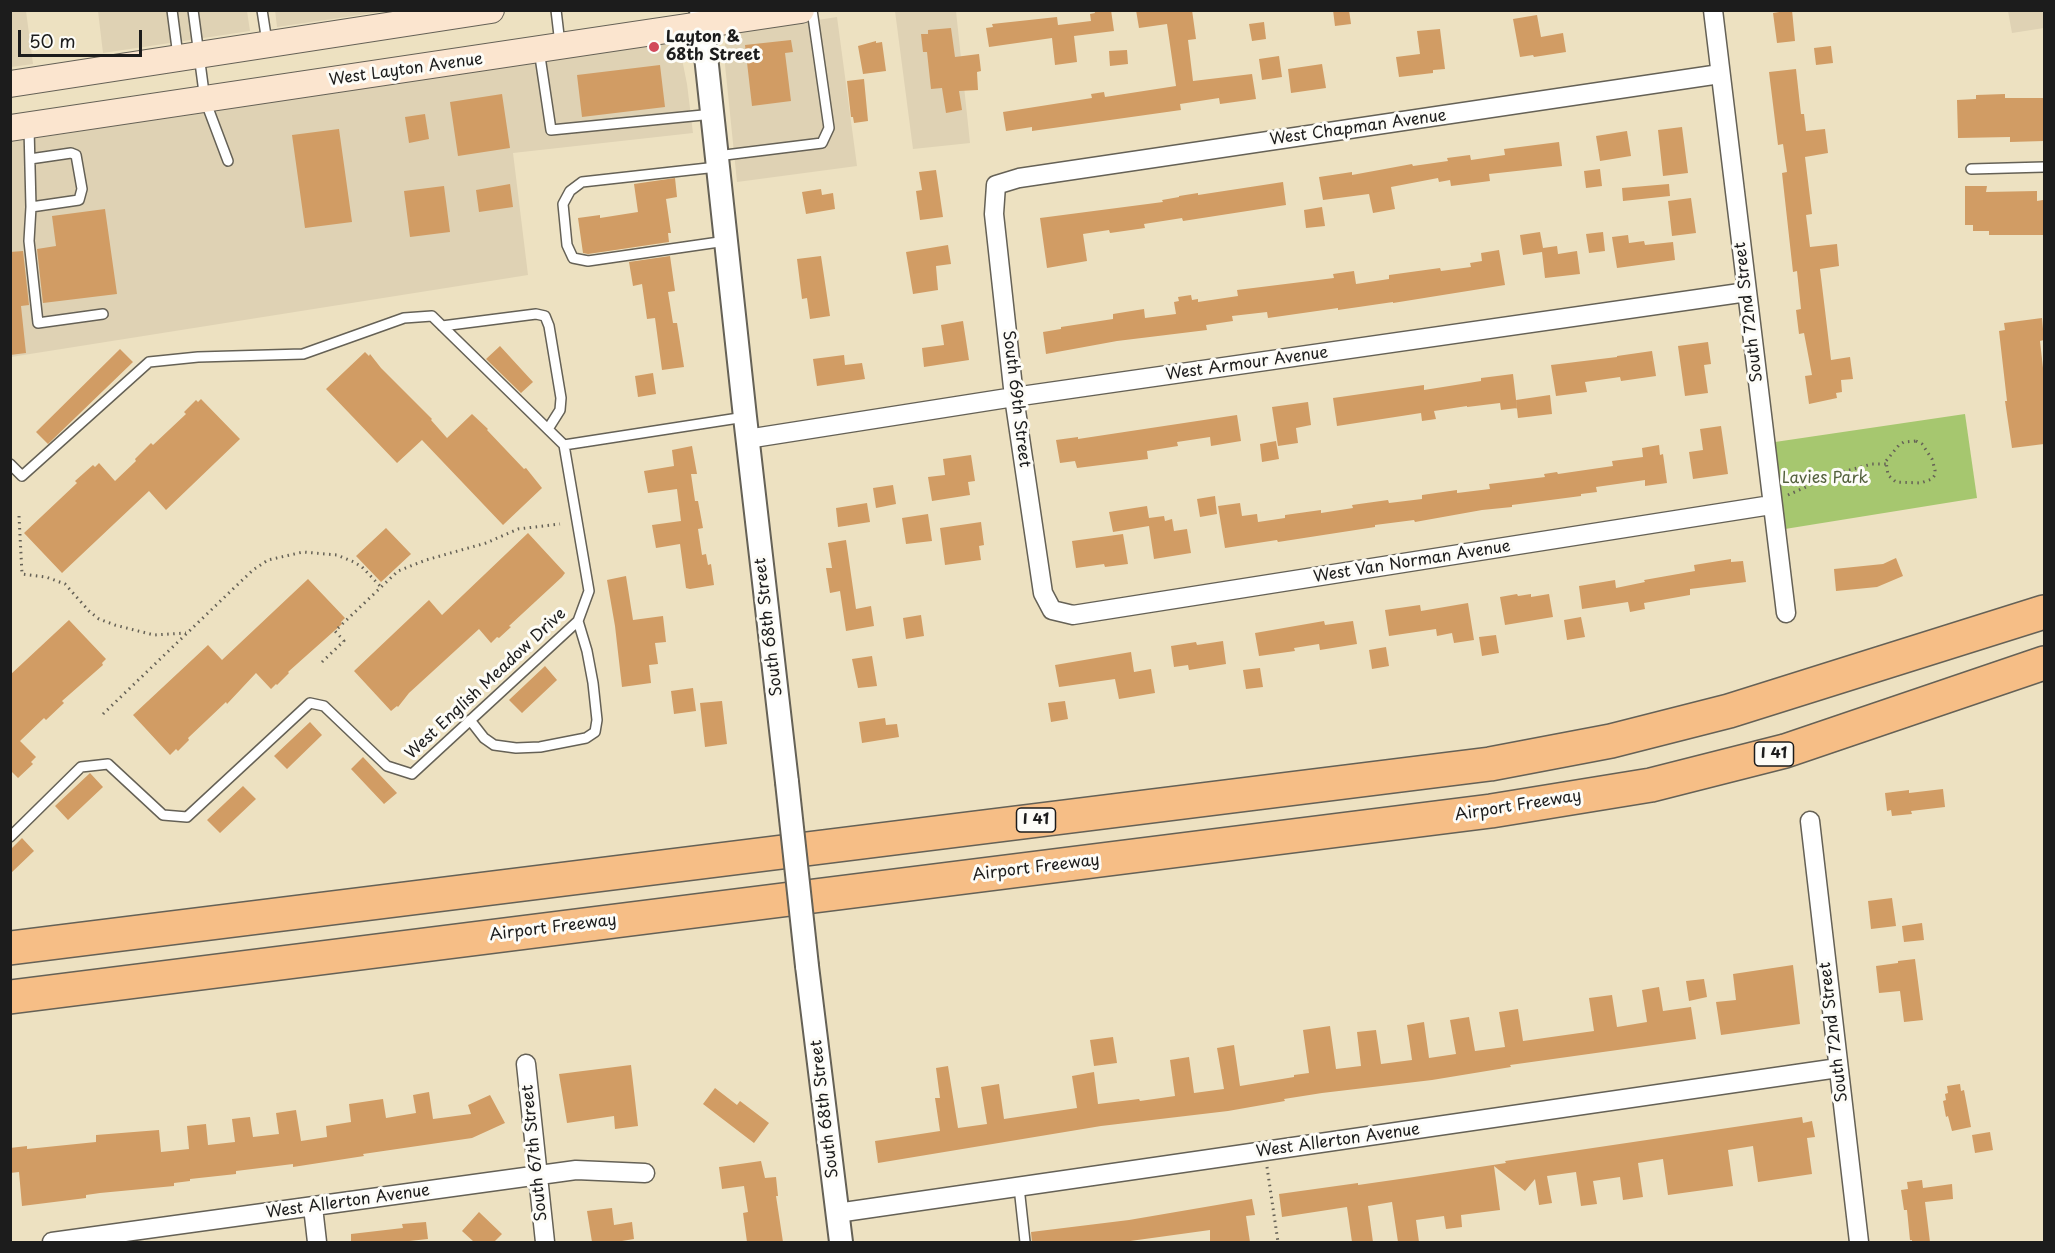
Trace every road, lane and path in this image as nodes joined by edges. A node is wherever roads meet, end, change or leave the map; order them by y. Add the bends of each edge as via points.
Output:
1 (172, 10) edge
2 (193, 10) edge
3 (262, 10) edge
4 (491, 10) edge
5 (556, 10) edge
6 (801, 10) edge
7 (813, 10) edge
8 (1713, 10) edge
9 (702, 18) edge
10 (267, 45) junction
11 (550, 49) junction
12 (189, 57) junction
13 (1720, 74) junction
14 (10, 84) edge
15 (205, 100) junction
16 (712, 114) junction
17 (20, 127) edge
18 (30, 159) junction
19 (228, 161) dead end
20 (718, 162) junction
21 (2044, 167) edge
22 (1971, 169) dead end
23 (996, 185) joint
24 (31, 207) junction
25 (726, 241) junction
26 (1747, 292) junction
27 (103, 314) dead end
28 (442, 326) junction
29 (1014, 397) junction
30 (746, 428) junction
31 (548, 429) junction
32 (564, 445) junction
33 (10, 464) edge
34 (1886, 464) junction
35 (1771, 505) junction
36 (19, 516) dead end
37 (560, 524) dead end
38 (381, 587) junction
39 (2044, 592) edge
40 (1052, 610) joint
41 (2044, 612) edge
42 (1786, 613) dead end
43 (578, 621) junction
44 (186, 633) junction
45 (1956, 641) junction
46 (322, 662) dead end
47 (2044, 663) edge
48 (2044, 686) edge
49 (103, 714) dead end
50 (1893, 714) junction
51 (470, 720) junction
52 (1810, 821) dead end
53 (10, 837) edge
54 (10, 948) edge
55 (10, 998) edge
56 (526, 1064) dead end
57 (1838, 1068) junction
58 (1264, 1151) junction
59 (645, 1173) dead end
60 (538, 1175) junction
61 (1018, 1187) junction
62 (313, 1207) junction
63 (837, 1213) junction
64 (87, 1240) edge
65 (52, 1242) edge
66 (317, 1242) edge
67 (545, 1242) edge
68 (841, 1242) edge
69 (1025, 1242) edge
70 (1278, 1242) edge
71 (1859, 1242) edge

1 - 12 lane
2 - 12 lane
3 - 10 lane
4 - 10 main road
5 - 11 lane
6 - 9 main road, West Layton Avenue
7 - 20 lane via 829,128 822,143
8 - 13 street, South 72nd Street
9 - 11 main road, West Layton Avenue
9 - 16 street, South 68th Street
10 - 12 main road
11 - 15 main road, West Layton Avenue
11 - 16 lane via 551,130
12 - 14 main road
12 - 15 lane
13 - 23 street, West Chapman Avenue via 1030,176
13 - 26 street, South 72nd Street
15 - 17 main road, West Layton Avenue
15 - 19 lane
16 - 20 street, South 68th Street
17 - 18 lane
18 - 24 lane
18 - 24 lane via 76,155 82,189 80,200
20 - 25 street, South 68th Street
20 - 25 lane via 582,182 570,191 563,204 567,245 573,258 588,261
21 - 22 lane
23 - 29 street, South 69th Street via 994,214
24 - 27 lane via 29,242 38,323
25 - 30 street, South 68th Street
26 - 29 street, West Armour Avenue
26 - 35 street, South 72nd Street
28 - 31 lane
28 - 31 lane via 545,316 561,398 560,410
28 - 33 lane via 432,316 404,318 303,354 149,362 22,476
29 - 30 street, West Armour Avenue
29 - 40 street, South 69th Street via 1043,593
30 - 32 lane
30 - 63 street, South 68th Street, bridge
31 - 32 lane
32 - 43 lane, West English Meadow Drive via 589,591
34 - 34 path via 1888,475 1896,482 1921,483 1935,475 1932,459 1916,441 1899,445
34 - 35 path via 1835,474
35 - 40 street, West Van Norman Avenue via 1073,615
35 - 42 street, South 72nd Street
36 - 44 path via 22,574 65,584 89,611 115,625 154,635
37 - 38 path via 518,529 486,543 426,560 398,571
38 - 44 path via 347,558 315,552 288,554 253,570
38 - 46 path via 335,631 344,641
39 - 45 highway
41 - 45 highway, I 41
43 - 51 lane, West English Meadow Drive
43 - 51 lane via 593,682 595,732 586,738 516,748 494,745
44 - 49 path
45 - 54 highway, I 41 via 1729,711 1611,741 1490,764
47 - 50 highway, Airport Freeway / I 41
48 - 50 highway via 1944,715
50 - 55 highway, Airport Freeway / I 41 via 1785,751 1651,785 1491,812
51 - 53 lane, West English Meadow Drive via 412,774 387,766 324,706 310,704 187,817 163,815 108,764 81,767
52 - 57 street, South 72nd Street
56 - 60 street, South 67th Street
57 - 58 street, West Allerton Avenue
57 - 71 street, South 72nd Street
58 - 61 street, West Allerton Avenue
58 - 70 path
59 - 60 street, West Allerton Avenue via 576,1170
60 - 62 street, West Allerton Avenue
60 - 67 street, South 67th Street
61 - 63 street, West Allerton Avenue
61 - 69 lane
62 - 64 street, West Allerton Avenue
62 - 66 street
63 - 68 street, South 68th Street
64 - 65 street, West Allerton Avenue

